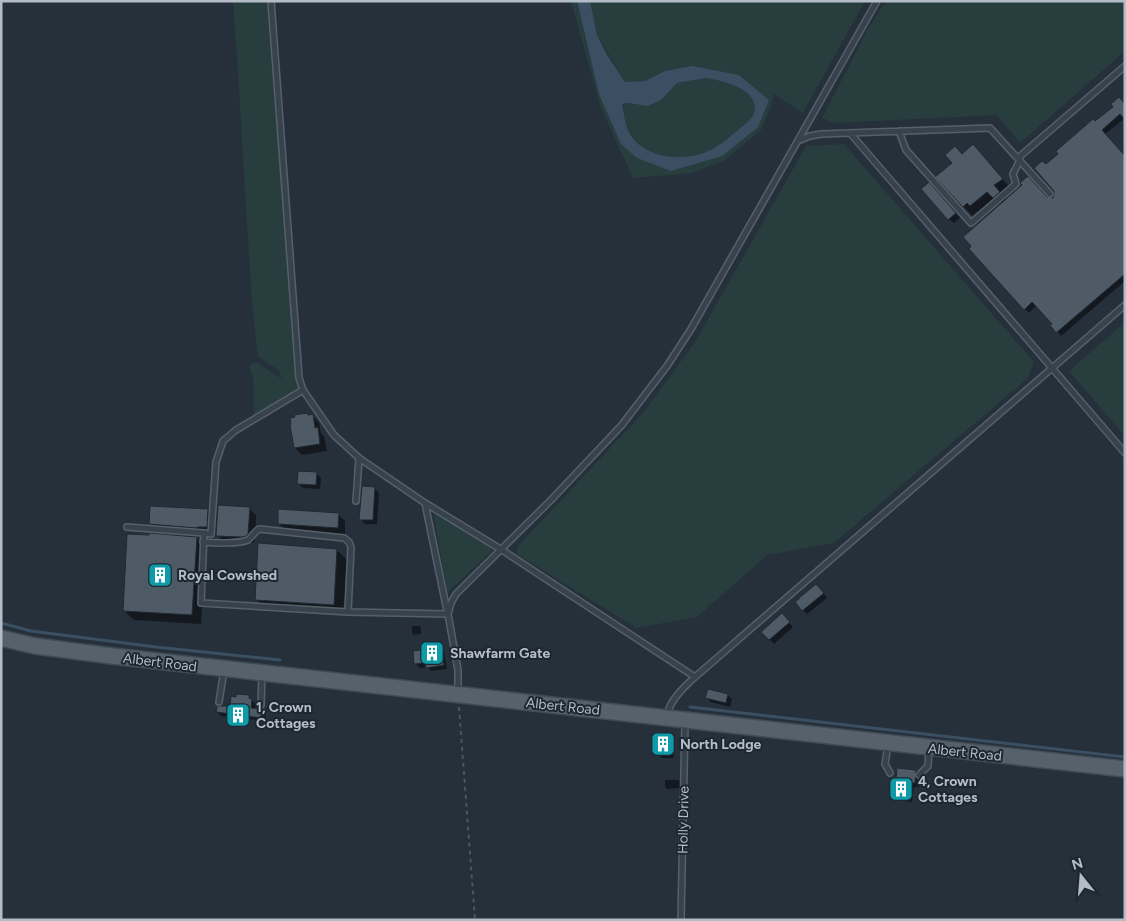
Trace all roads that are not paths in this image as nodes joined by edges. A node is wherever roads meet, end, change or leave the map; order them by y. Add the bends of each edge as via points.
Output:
1 (271, 1) edge
2 (877, 1) edge
3 (1125, 66) edge
4 (899, 131) junction
5 (850, 133) junction
6 (798, 142) junction
7 (1019, 159) junction
8 (1050, 194) dead end
9 (1125, 305) edge
10 (1052, 368) junction
11 (303, 390) junction
12 (1125, 453) edge
13 (359, 458) junction
14 (356, 501) dead end
15 (425, 503) junction
16 (127, 527) dead end
17 (204, 533) junction
18 (204, 542) junction
19 (502, 550) junction
20 (348, 612) junction
21 (448, 614) junction
22 (1, 638) edge
23 (224, 669) junction
24 (262, 674) junction
25 (695, 677) junction
26 (458, 695) junction
27 (220, 702) dead end
28 (261, 705) dead end
29 (666, 718) junction
30 (685, 720) junction
31 (888, 744) junction
32 (929, 748) junction
33 (1125, 770) edge
34 (890, 773) dead end
35 (919, 775) dead end
36 (681, 920) edge

1 - 11 lane via 299,378
2 - 6 lane
3 - 7 lane
4 - 5 lane
4 - 7 lane via 990,128
4 - 7 lane via 906,150 972,223 1016,184 1013,174
5 - 6 lane via 816,135
5 - 10 lane
6 - 19 lane via 668,366 621,426
7 - 8 lane
9 - 10 lane
10 - 12 lane
10 - 25 lane
11 - 13 lane via 334,435
11 - 17 lane via 236,430 224,441 216,462 211,534
13 - 14 lane
13 - 15 lane
15 - 19 lane
15 - 21 lane
16 - 17 lane
17 - 18 lane
18 - 20 lane via 202,603
18 - 20 lane via 243,542 259,529 344,538 349,542 351,551
19 - 21 lane via 456,594
19 - 25 lane
20 - 21 lane
21 - 26 lane via 458,670
22 - 23 main road, Albert Road via 35,646
23 - 24 main road, Albert Road
23 - 27 lane
24 - 26 main road, Albert Road
24 - 28 lane
25 - 29 lane via 668,708
26 - 29 main road, Albert Road
29 - 30 main road, Albert Road
30 - 31 main road, Albert Road
30 - 36 lane, Holly Drive
31 - 32 main road, Albert Road
31 - 34 lane via 885,764
32 - 33 main road, Albert Road
32 - 35 lane via 928,766

